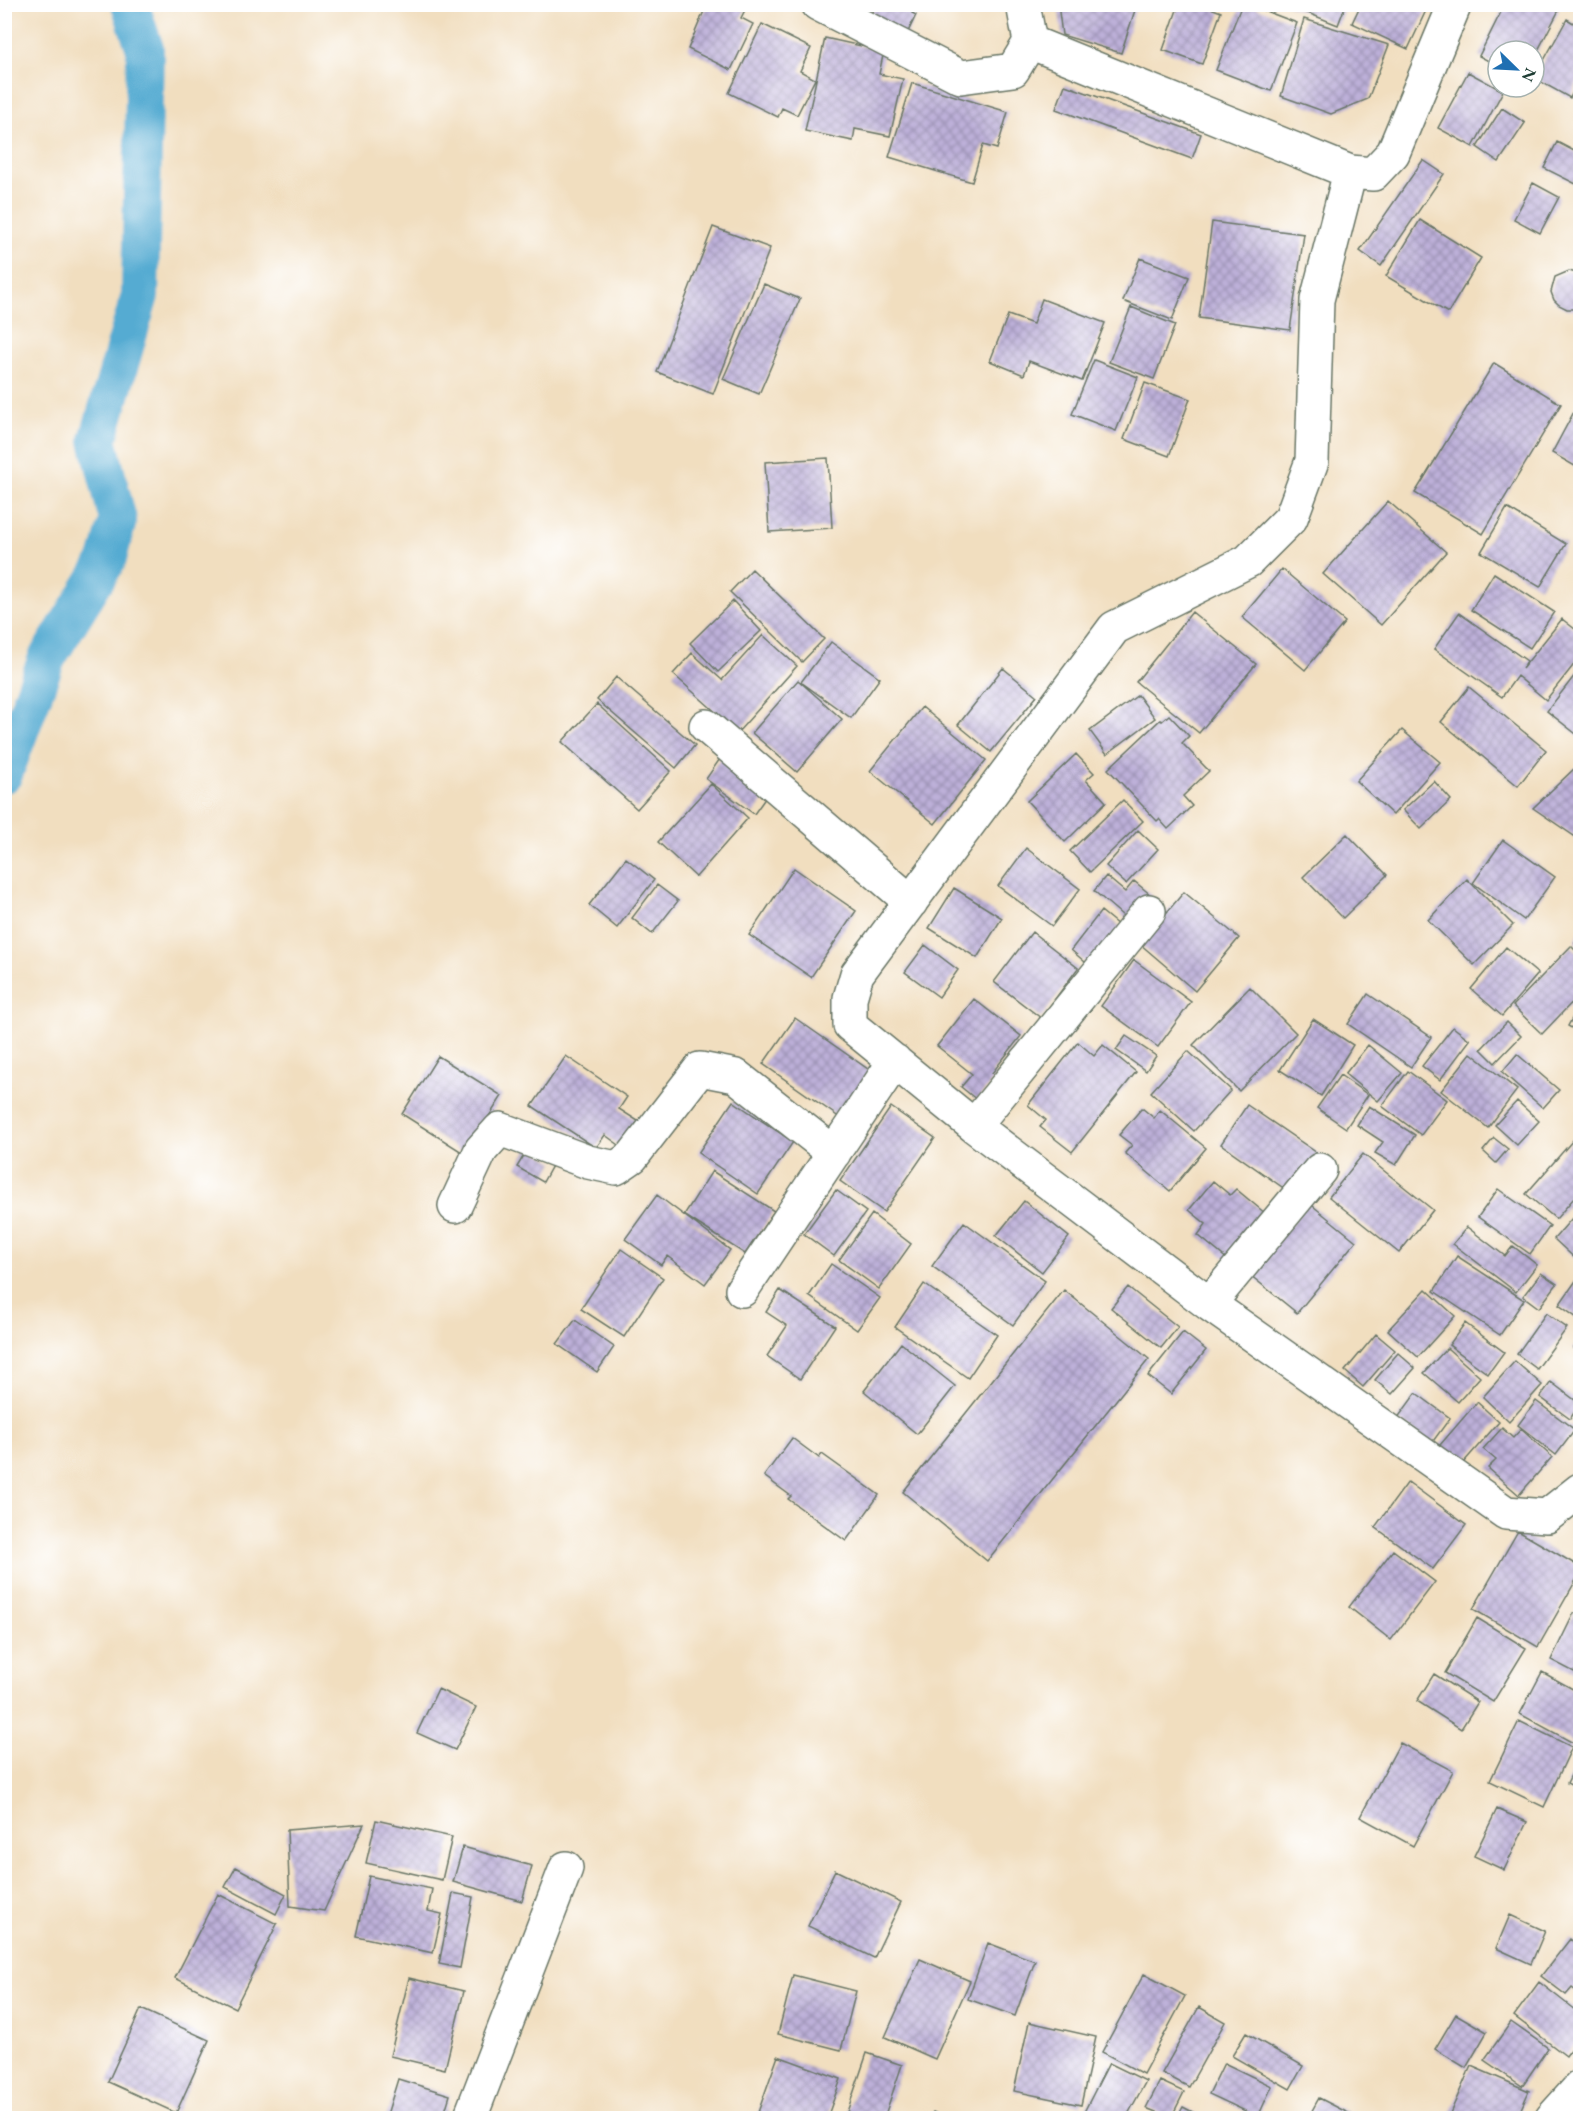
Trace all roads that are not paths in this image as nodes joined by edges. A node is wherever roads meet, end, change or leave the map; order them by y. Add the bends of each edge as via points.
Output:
1 (818, 4) edge
2 (1023, 4) edge
3 (1455, 4) edge
4 (1030, 42) junction
5 (1350, 172) junction
6 (706, 726) dead end
7 (911, 902) junction
8 (1149, 911) dead end
9 (895, 1061) junction
10 (974, 1126) junction
11 (834, 1153) junction
12 (1320, 1170) dead end
13 (455, 1206) dead end
14 (742, 1290) dead end
15 (1209, 1304) junction
16 (1581, 1490) edge
17 (566, 1868) dead end
18 (1581, 2087) edge
19 (470, 2118) edge
20 (1552, 2118) edge

1 - 4 street via 961,77 1013,70
2 - 4 street
3 - 5 street via 1393,153 1373,174
4 - 5 street
5 - 7 street via 1317,300 1312,461 1291,518 1248,561 1114,628
6 - 7 street
7 - 9 street via 857,974 849,998 850,1025
8 - 10 street
9 - 10 street
9 - 11 street
10 - 15 street
11 - 13 street via 735,1076 700,1069 632,1157 616,1168 588,1162 500,1129 481,1150
11 - 14 street
12 - 15 street
15 - 16 street via 1506,1514 1547,1516
17 - 19 street
18 - 20 street

